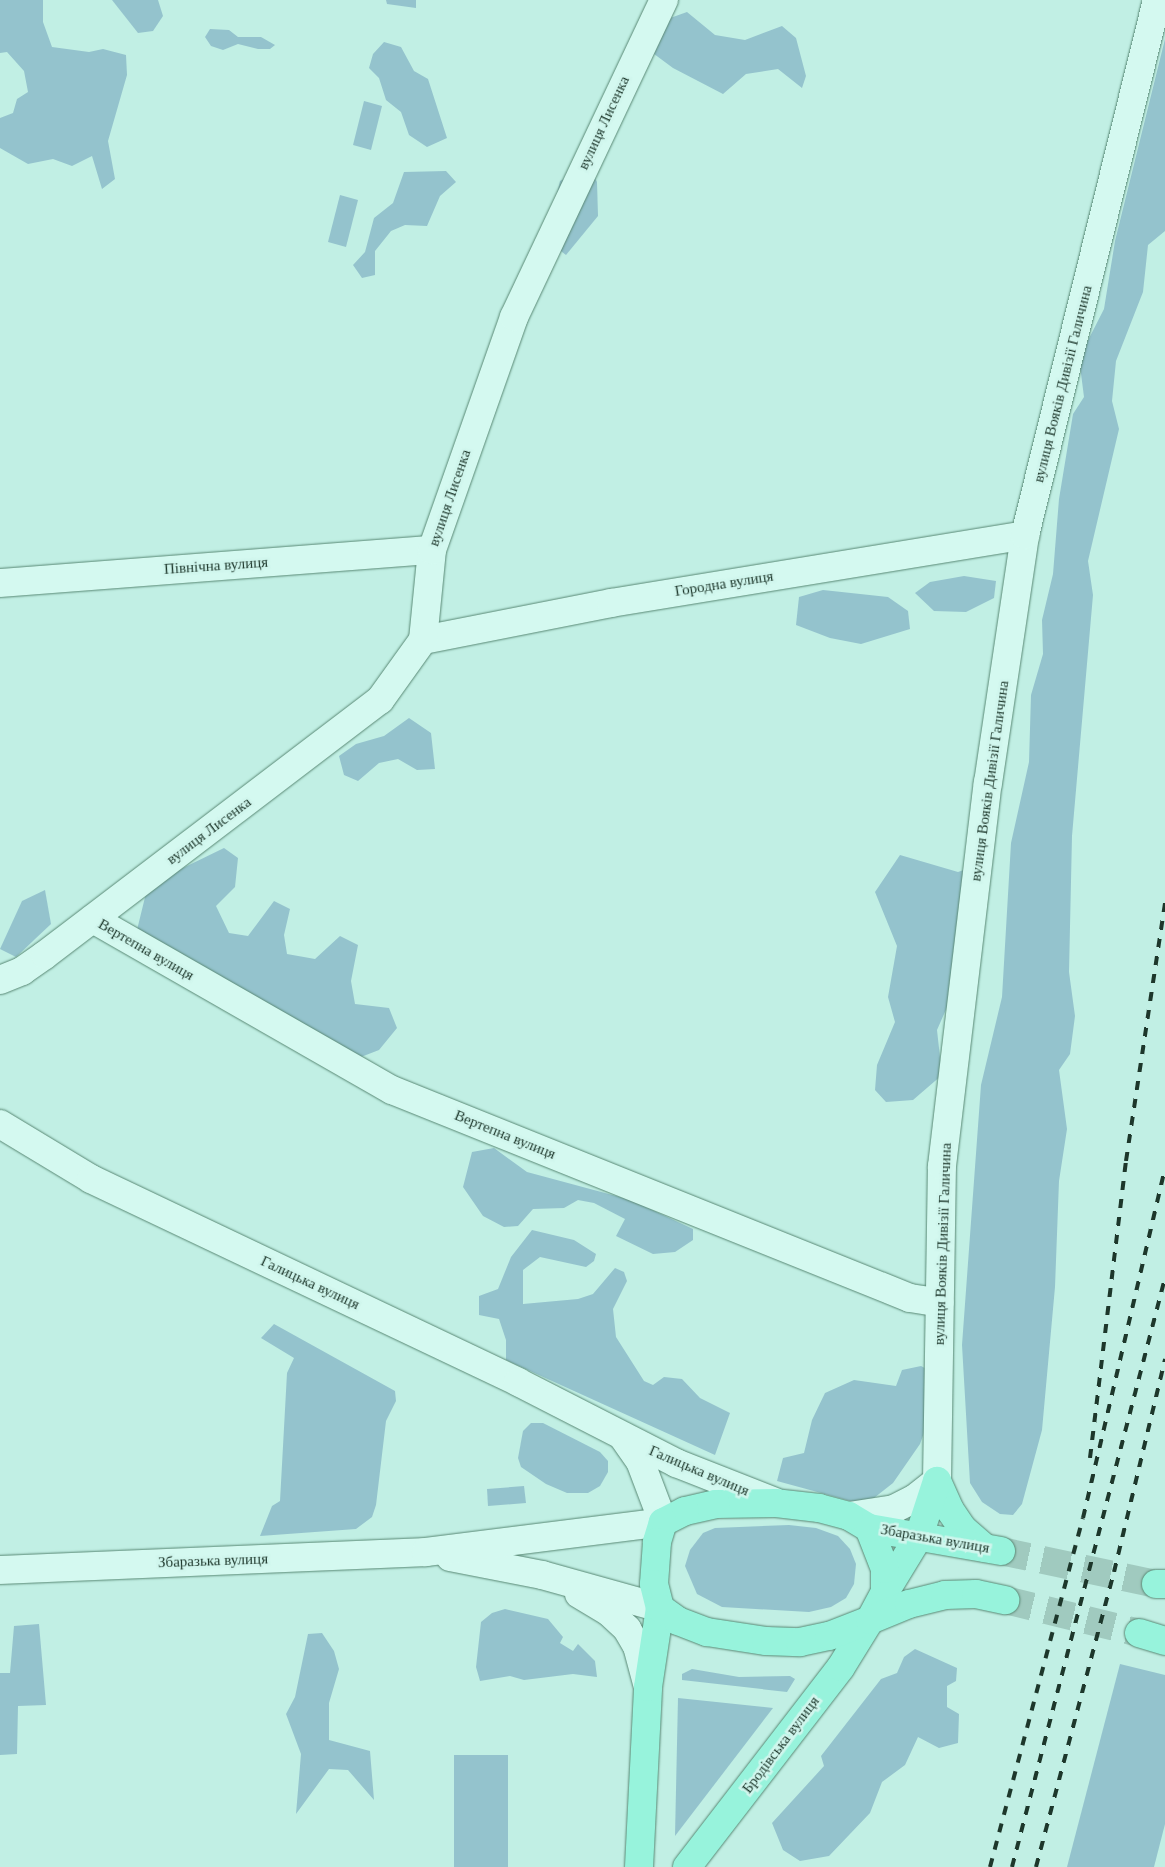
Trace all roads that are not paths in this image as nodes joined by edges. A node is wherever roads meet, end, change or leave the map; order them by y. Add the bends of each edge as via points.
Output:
1 (664, 0) edge
2 (1157, 0) edge
3 (1026, 535) junction
4 (432, 550) junction
5 (0, 583) edge
6 (423, 640) junction
7 (93, 919) junction
8 (0, 980) edge
9 (0, 1124) edge
10 (940, 1303) junction
11 (622, 1437) junction
12 (936, 1481) junction
13 (776, 1503) junction
14 (663, 1522) junction
15 (859, 1522) junction
16 (919, 1536) junction
17 (426, 1552) junction
18 (0, 1570) edge
19 (554, 1579) junction
20 (885, 1592) junction
21 (1005, 1600) tunnel mouth
22 (660, 1608) junction
23 (870, 1620) junction
24 (1139, 1633) tunnel mouth
25 (1165, 1642) edge
26 (648, 1687) junction
27 (639, 1867) edge
28 (687, 1867) edge

1 - 4 street, вулиця Лисенка via 514,317
2 - 3 street, вулиця Вояків Дивізії Галичина
3 - 6 street, Городна вулиця via 611,602
3 - 10 street, вулиця Вояків Дивізії Галичина via 988,783 942,1166
4 - 5 street, Північна вулиця
4 - 6 street, вулиця Лисенка
6 - 7 street, вулиця Лисенка via 380,700
7 - 8 street, вулиця Лисенка via 22,972
7 - 10 street, Вертепна вулиця via 392,1090 910,1298
9 - 11 street, Галицька вулиця via 91,1180 509,1377
10 - 12 street, вулиця Вояків Дивізії Галичина
11 - 13 street, Галицька вулиця via 711,1478
11 - 14 street, Галицька вулиця via 640,1461
12 - 15 street via 914,1499
12 - 16 main road, Бродівська вулиця
12 - 16 main road, Збаразька вулиця via 963,1528 993,1550
13 - 14 main road, Збаразька вулиця via 716,1504 685,1511
13 - 15 main road, Збаразька вулиця via 819,1508
14 - 17 street, Збаразька вулиця
14 - 22 main road via 657,1542 654,1584
15 - 16 main road, Збаразька вулиця
15 - 20 main road via 885,1569
16 - 20 main road, Бродівська вулиця
17 - 18 street, Збаразька вулиця
17 - 19 street, Збаразька вулиця
19 - 22 street, Збаразька вулиця
19 - 26 street via 609,1612 627,1629 637,1646
20 - 23 main road, Бродівська вулиця
21 - 23 main road via 976,1594 945,1595 909,1604
22 - 23 main road via 678,1621 707,1632 766,1641 800,1642 829,1636
22 - 26 main road
23 - 28 main road, Бродівська вулиця via 841,1667
24 - 25 main road
26 - 27 main road

